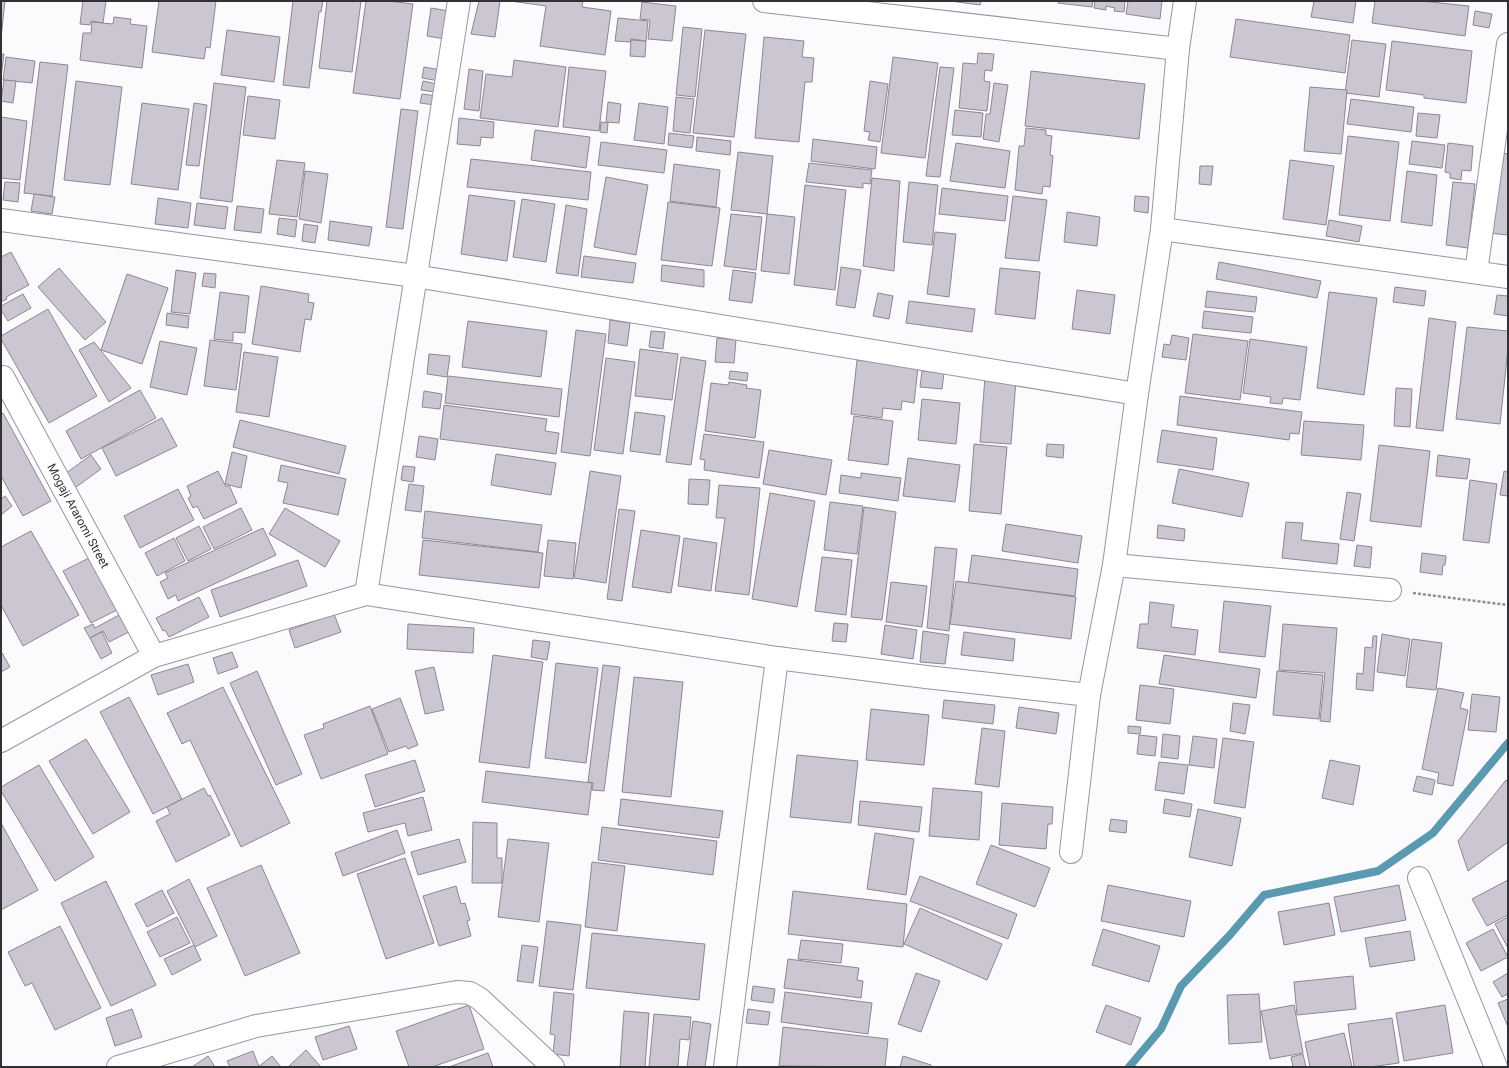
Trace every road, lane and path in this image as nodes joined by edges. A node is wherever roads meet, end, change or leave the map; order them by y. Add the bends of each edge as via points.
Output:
1 (459, 1) edge
2 (764, 1) edge
3 (1185, 1) edge
4 (1508, 44) edge
5 (1178, 49) junction
6 (1, 220) edge
7 (1162, 230) junction
8 (1476, 272) junction
9 (415, 276) junction
10 (1508, 277) edge
11 (1, 377) edge
12 (1137, 394) junction
13 (1114, 565) junction
14 (1390, 590) joint
15 (366, 594) junction
16 (1508, 605) edge
17 (154, 656) junction
18 (777, 658) junction
19 (1090, 695) junction
20 (1, 741) edge
21 (1071, 852) dead end
22 (1419, 878) dead end
23 (118, 1067) edge
24 (552, 1067) edge
25 (725, 1067) edge
26 (1496, 1067) edge

1 - 9 street
2 - 5 street
3 - 5 street
4 - 8 street
5 - 7 street
6 - 9 street
7 - 8 street
7 - 12 street
8 - 10 street
9 - 12 street
9 - 15 street
11 - 17 street, Mogaji Araromi Street
12 - 13 street
13 - 14 street
13 - 19 street
14 - 16 path
15 - 17 street
15 - 18 street
17 - 20 street
18 - 19 street
18 - 25 street
19 - 21 street
22 - 26 street
23 - 24 street via 256,1026 457,992 470,993 480,998

